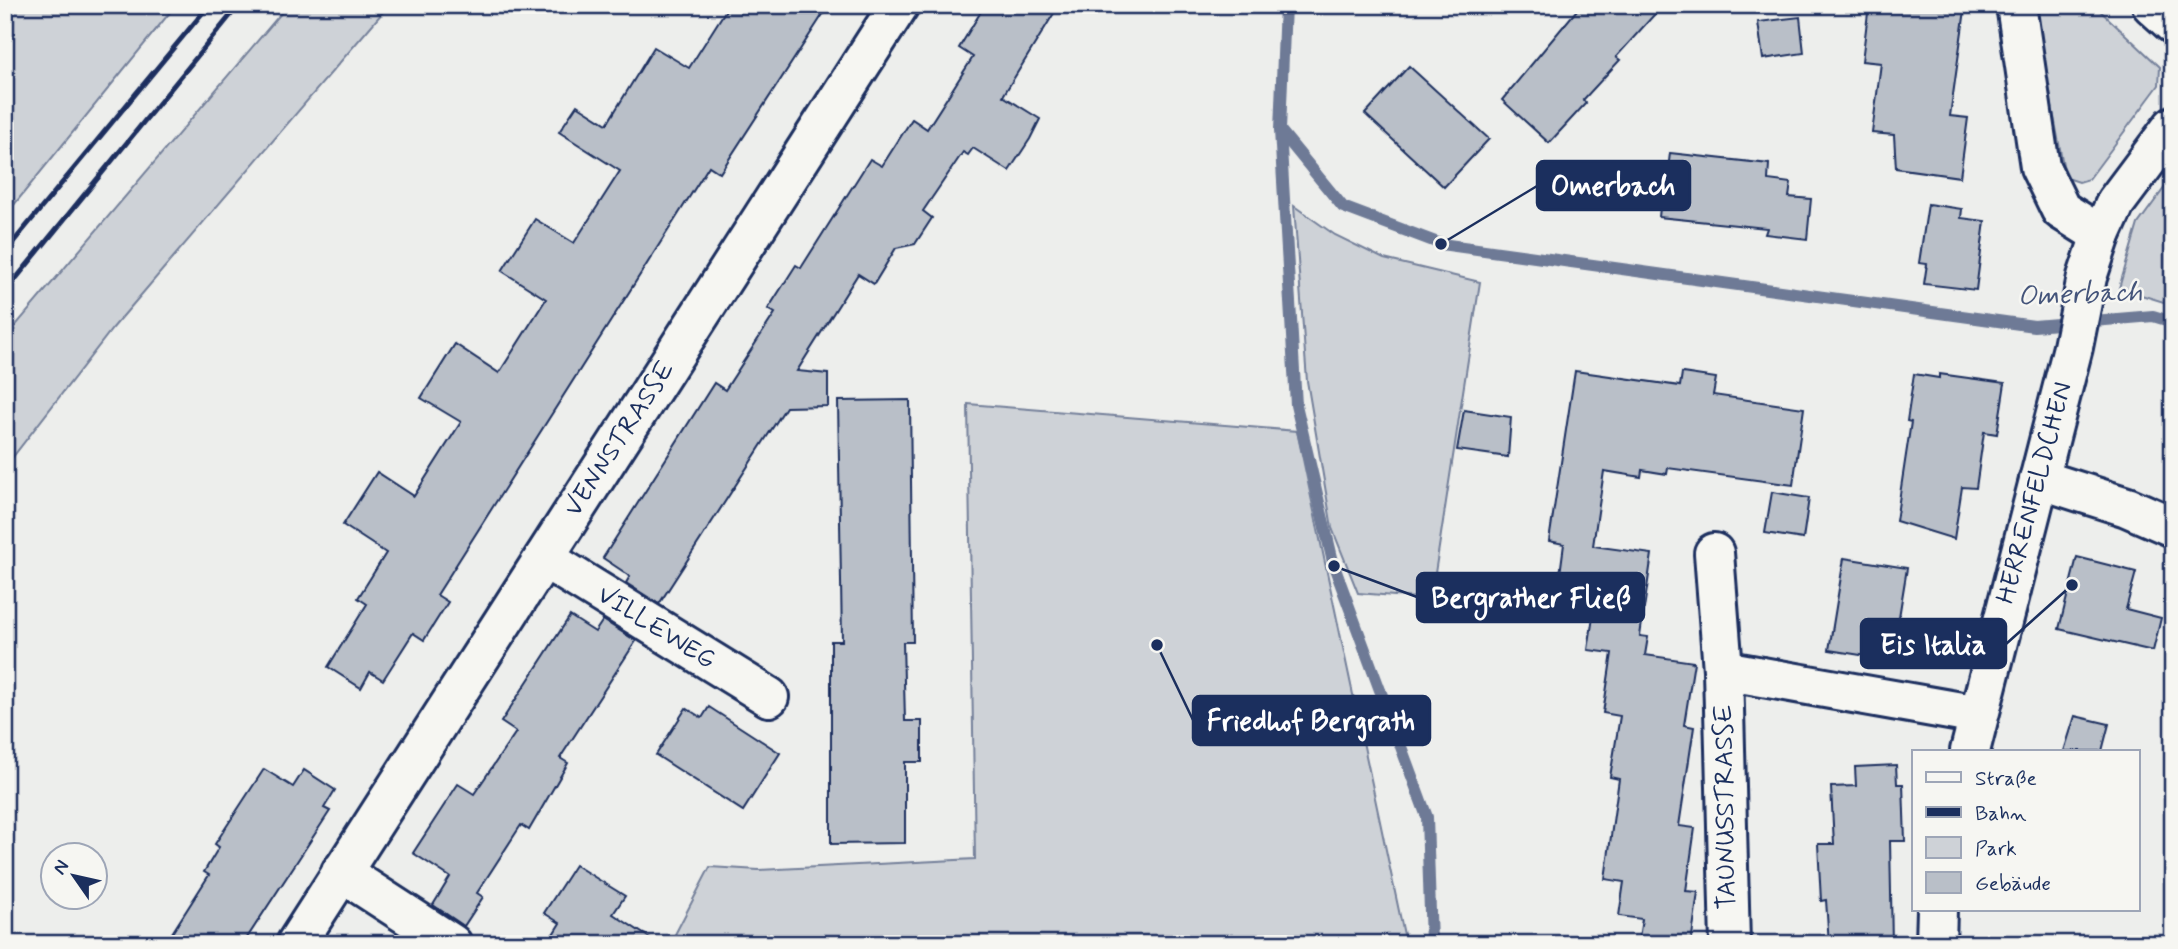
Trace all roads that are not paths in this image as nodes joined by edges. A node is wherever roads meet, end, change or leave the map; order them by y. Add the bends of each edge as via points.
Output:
1 (899, 5) edge
2 (2016, 5) edge
3 (2152, 5) edge
4 (2173, 24) edge
5 (2173, 126) edge
6 (2101, 235) junction
7 (2039, 479) junction
8 (2173, 527) edge
9 (1714, 553) dead end
10 (544, 558) junction
11 (1723, 670) junction
12 (769, 697) dead end
13 (1974, 733) edge
14 (341, 872) junction
15 (1937, 911) edge
16 (296, 944) edge
17 (452, 944) edge
18 (1730, 944) edge
19 (1936, 944) edge

1 - 10 street, VENNSTRASSE
2 - 6 street via 2040,167 2061,210
3 - 4 street
5 - 6 street, HERRENFELDCHEN via 2116,202
6 - 7 street, HERRENFELDCHEN
7 - 8 street
7 - 13 street, HERRENFELDCHEN
9 - 11 street, TAUNUSSTRASSE
10 - 12 street, VILLEWEG
10 - 14 street, VENNSTRASSE
11 - 13 street, TAUNUSSTRASSE
11 - 18 street, TAUNUSSTRASSE
14 - 16 street, VENNSTRASSE
14 - 17 street
15 - 19 street

